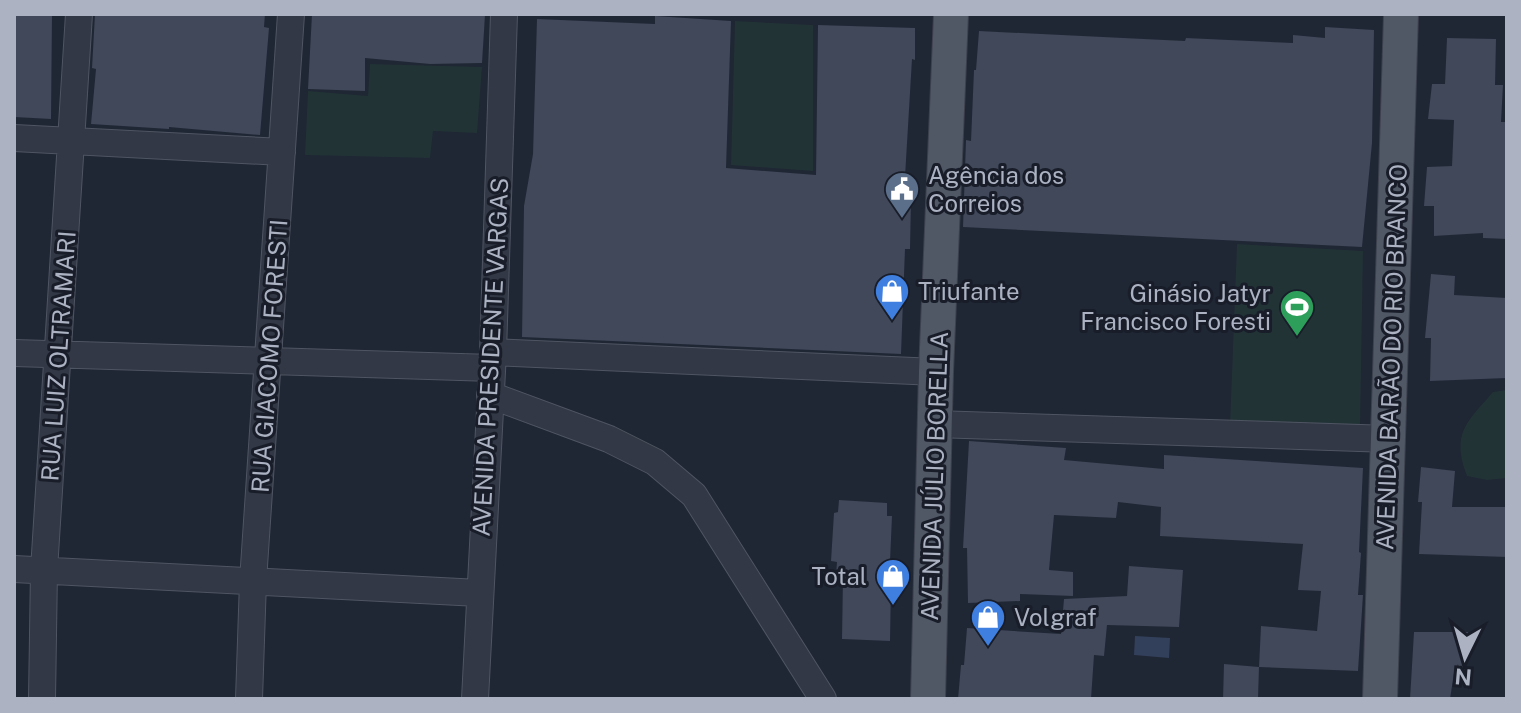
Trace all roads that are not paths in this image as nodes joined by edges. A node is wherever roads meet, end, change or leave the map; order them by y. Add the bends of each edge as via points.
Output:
1 (79, 14) edge
2 (291, 14) edge
3 (504, 14) edge
4 (951, 14) edge
5 (1401, 14) edge
6 (14, 138) edge
7 (71, 141) junction
8 (282, 152) junction
9 (14, 353) edge
10 (59, 354) junction
11 (270, 360) junction
12 (492, 360) junction
13 (936, 372) junction
14 (490, 395) junction
15 (935, 424) junction
16 (1390, 439) junction
17 (14, 569) edge
18 (44, 570) junction
19 (253, 581) junction
20 (479, 593) junction
21 (42, 699) edge
22 (249, 699) edge
23 (475, 699) edge
24 (823, 699) edge
25 (928, 699) edge
26 (1380, 699) edge

1 - 7 street, RUA LUIZ OLTRAMARI
2 - 8 street, RUA GIACOMO FORESTI
3 - 12 street, AVENIDA PRESIDENTE VARGAS
4 - 13 main road, AVENIDA JÚLIO BORELLA
5 - 16 main road, AVENIDA BARÃO DO RIO BRANCO
6 - 7 street
7 - 8 street
7 - 10 street, RUA LUIZ OLTRAMARI
8 - 11 street, RUA GIACOMO FORESTI
9 - 10 street
10 - 11 street
10 - 18 street, RUA LUIZ OLTRAMARI
11 - 12 street
11 - 19 street, RUA GIACOMO FORESTI
12 - 13 street
12 - 14 street, AVENIDA PRESIDENTE VARGAS
13 - 15 main road, AVENIDA JÚLIO BORELLA
14 - 20 street, AVENIDA PRESIDENTE VARGAS
14 - 24 street via 655,462 694,495
15 - 16 street
15 - 25 main road, AVENIDA JÚLIO BORELLA
16 - 26 main road, AVENIDA BARÃO DO RIO BRANCO
17 - 18 street
18 - 19 street
18 - 21 street, RUA LUIZ OLTRAMARI
19 - 20 street
19 - 22 street, RUA GIACOMO FORESTI
20 - 23 street, AVENIDA PRESIDENTE VARGAS

